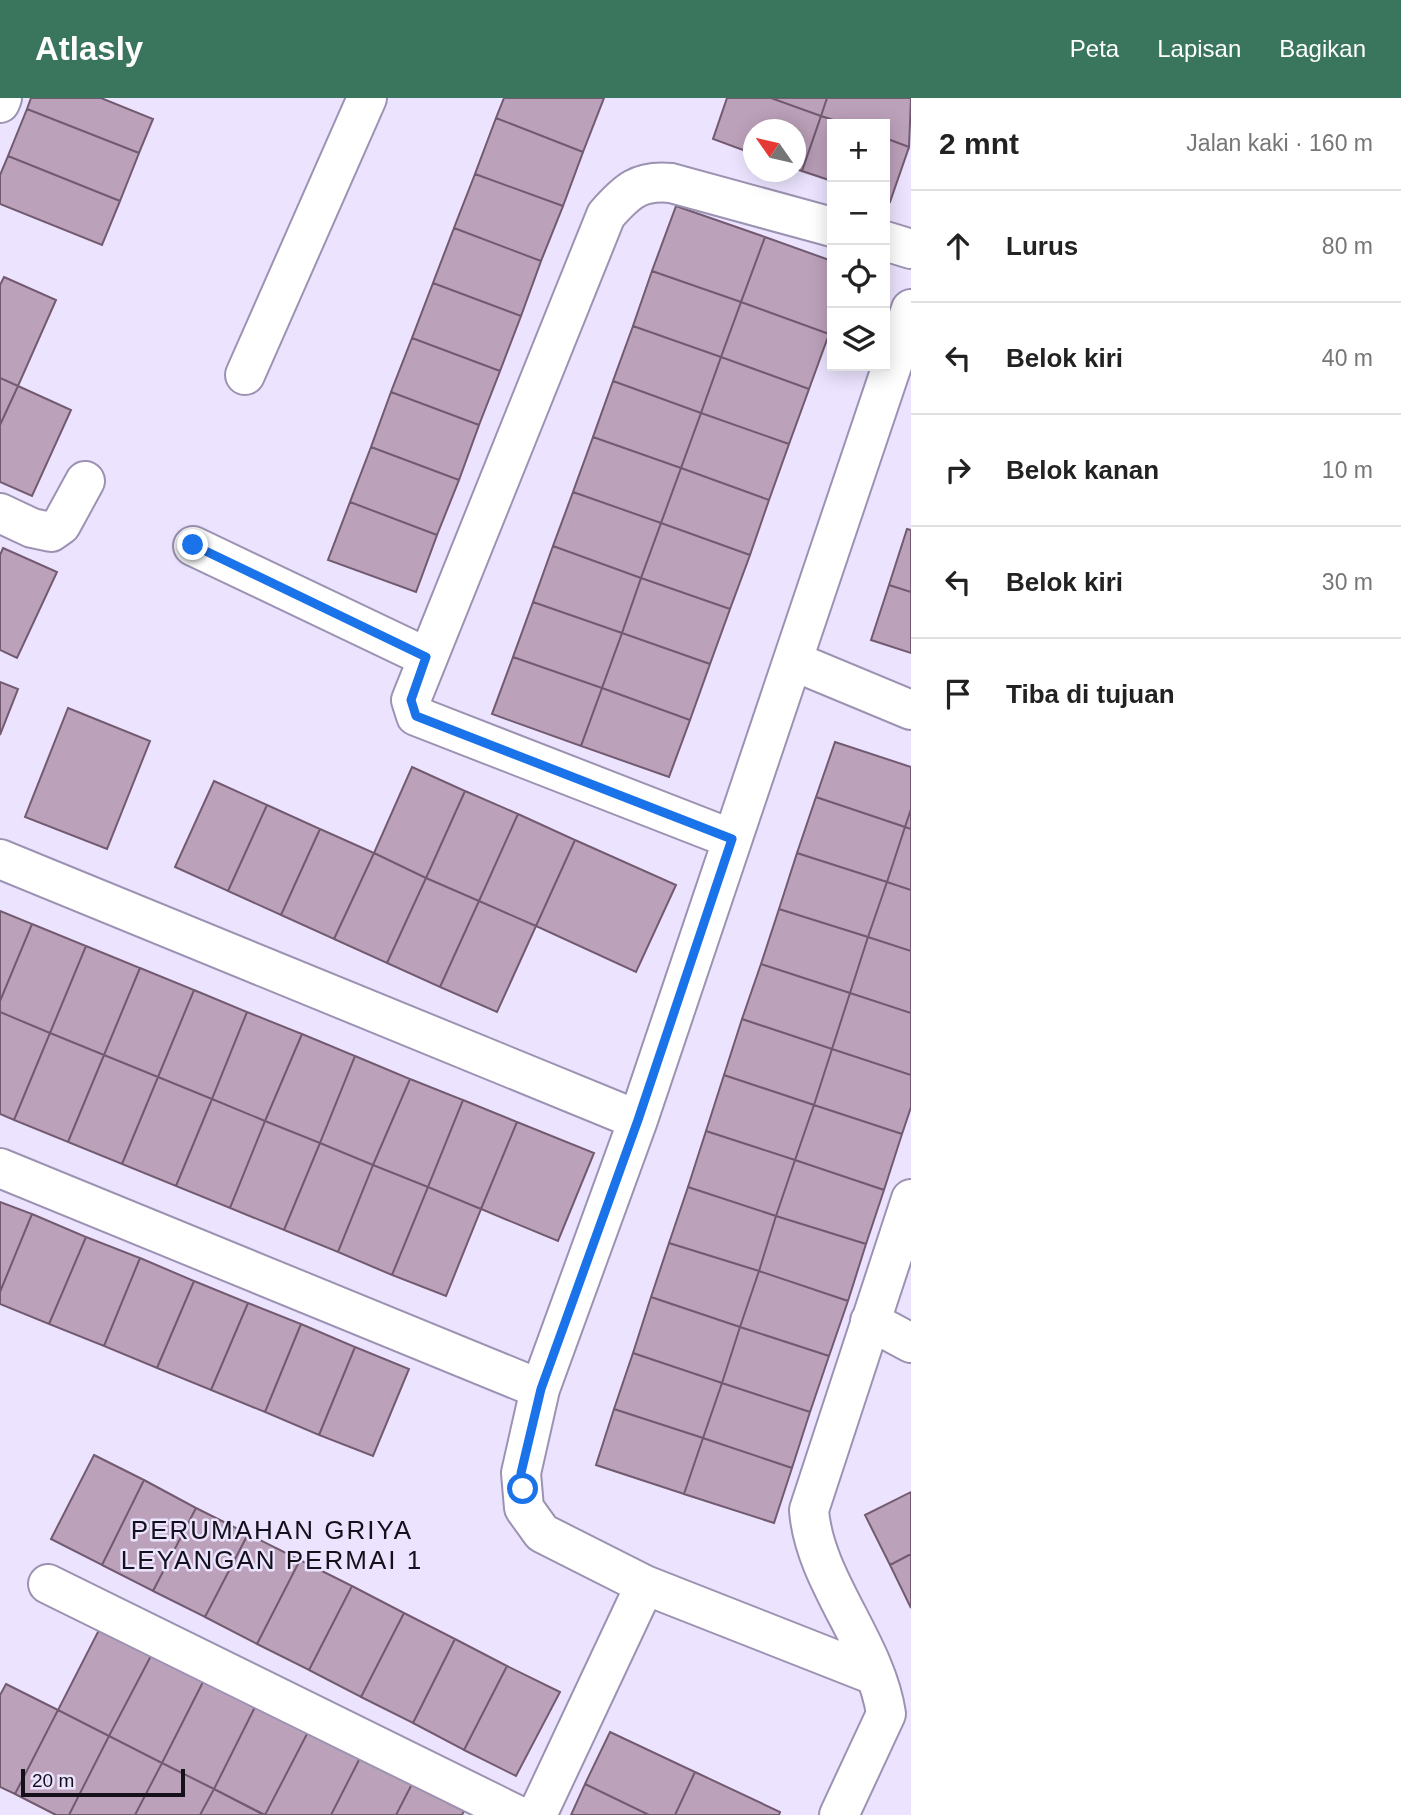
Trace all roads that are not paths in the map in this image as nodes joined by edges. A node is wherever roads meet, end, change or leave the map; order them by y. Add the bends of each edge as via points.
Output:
1 (367, 98) edge
2 (827, 226) edge
3 (890, 242) edge
4 (911, 248) edge
5 (911, 309) edge
6 (245, 375) dead end
7 (85, 481) dead end
8 (0, 513) edge
9 (193, 545) dead end
10 (426, 657) junction
11 (793, 661) junction
12 (911, 710) edge
13 (732, 839) junction
14 (0, 859) edge
15 (638, 1120) junction
16 (0, 1168) edge
17 (911, 1199) edge
18 (870, 1321) junction
19 (911, 1343) edge
20 (541, 1389) junction
21 (48, 1584) dead end
22 (645, 1585) junction
23 (874, 1675) junction
24 (517, 1815) edge
25 (537, 1815) edge
26 (839, 1815) edge

1 - 6 street
2 - 10 street via 651,181 637,186 610,210
3 - 4 street
5 - 11 street
7 - 8 street via 61,525 51,532
9 - 10 street
10 - 13 street via 411,700 416,716
11 - 12 street
11 - 13 street
13 - 15 street
14 - 15 street
15 - 20 street
16 - 20 street
17 - 18 street
18 - 19 street
18 - 23 street via 809,1510 813,1542
20 - 22 street via 521,1473 524,1508 548,1538
21 - 24 street
22 - 23 street
22 - 25 street
23 - 26 street via 886,1714

